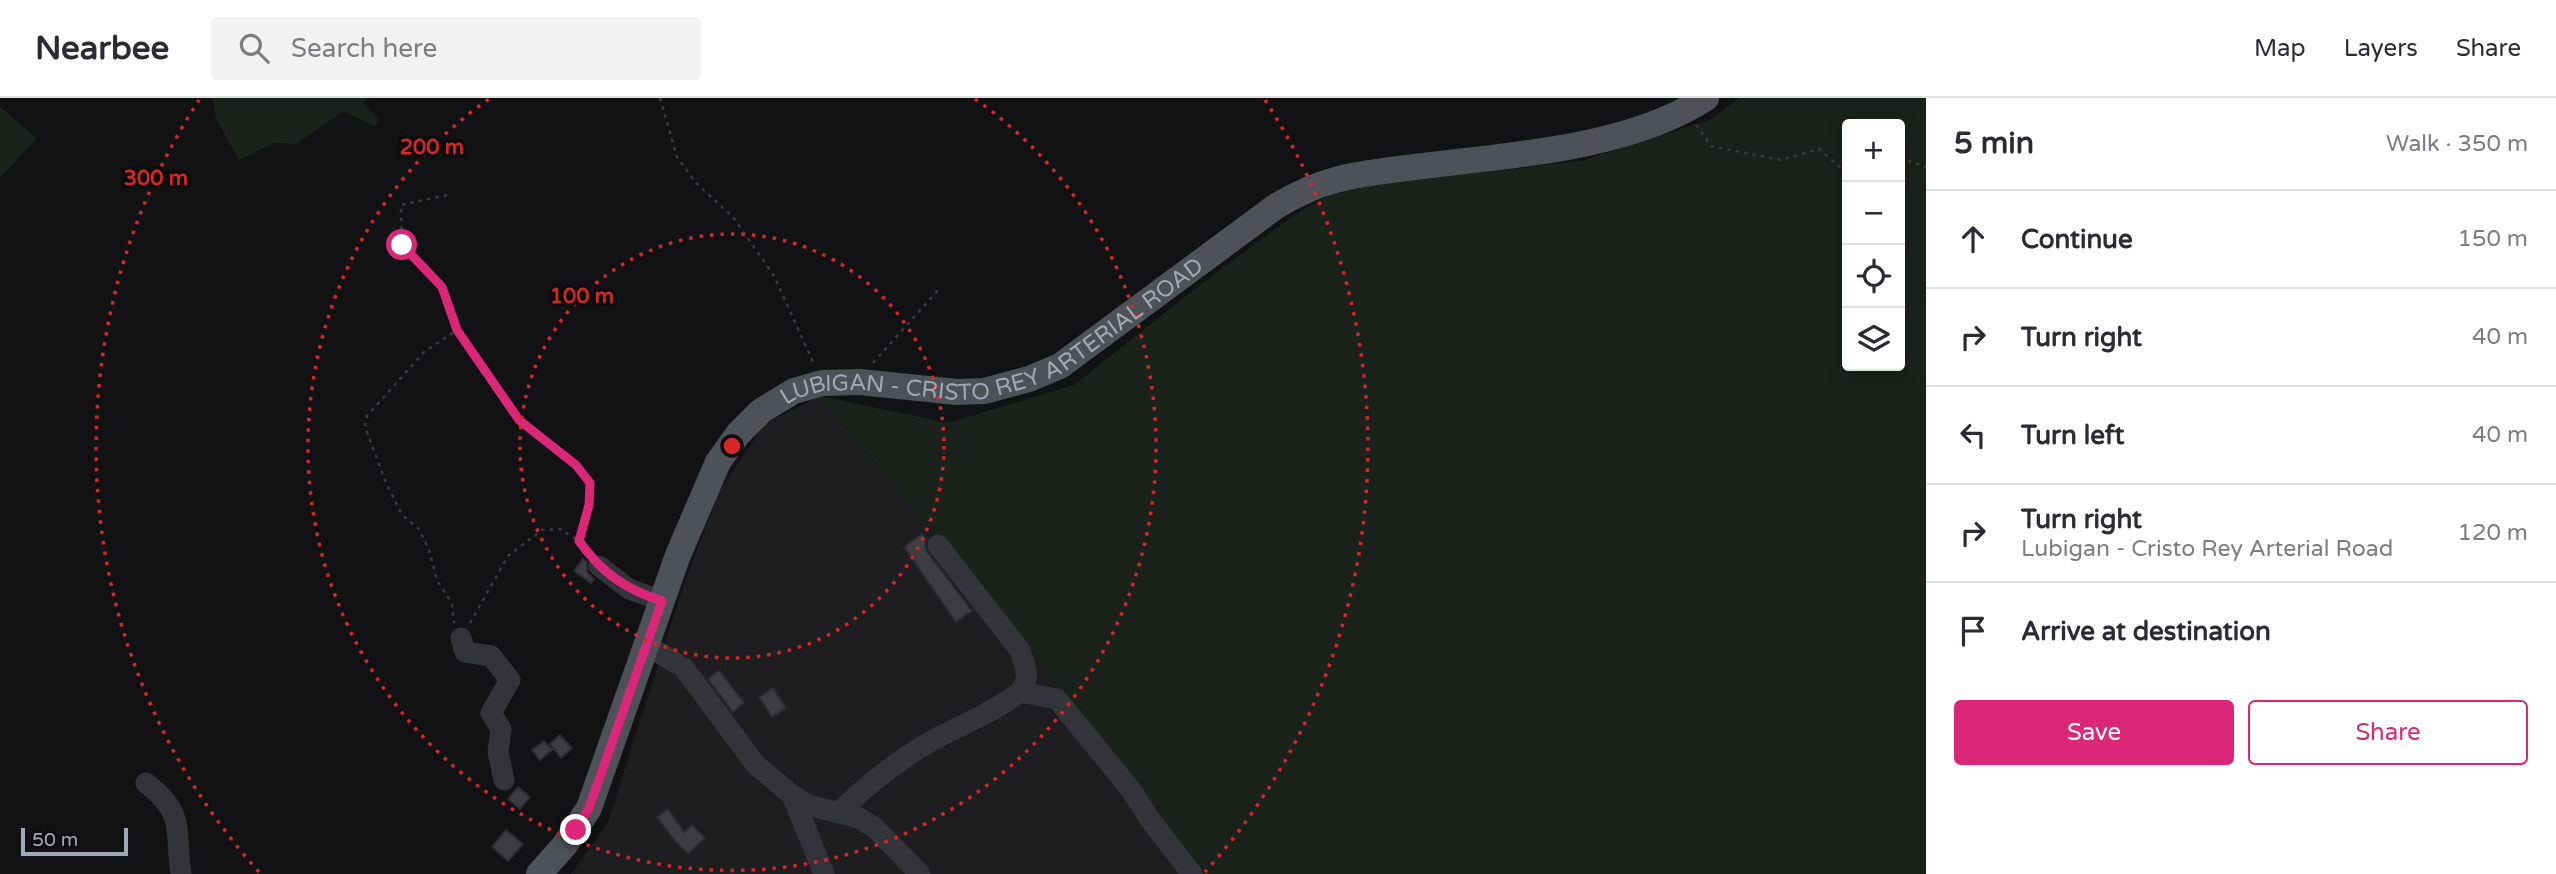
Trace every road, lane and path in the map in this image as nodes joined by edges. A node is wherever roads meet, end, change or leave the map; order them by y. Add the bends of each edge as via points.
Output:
1 (660, 98) edge
2 (1696, 105) edge
3 (1905, 163) edge
4 (1926, 167) edge
5 (1842, 168) edge
6 (447, 195) dead end
7 (939, 289) dead end
8 (457, 330) junction
9 (822, 383) junction
10 (853, 383) junction
11 (579, 541) junction
12 (938, 545) dead end
13 (599, 566) joint
14 (662, 601) junction
15 (461, 638) junction
16 (647, 645) junction
17 (1020, 691) junction
18 (504, 780) dead end
19 (145, 783) dead end
20 (792, 795) junction
21 (838, 813) junction
22 (181, 874) edge
23 (539, 874) edge
24 (824, 874) edge
25 (920, 874) edge
26 (1192, 874) edge

1 - 9 path via 677,157 695,183 733,217 774,275
2 - 5 path via 1711,146 1781,160 1819,149
2 - 10 main road, LUBIGAN - CRISTO REY ARTERIAL ROAD via 1613,136 1347,176 1301,191 1060,366 1029,379 984,391 957,392
3 - 4 path
6 - 8 path via 401,205 402,245 442,287
7 - 10 path
8 - 11 path via 519,420 576,465 590,483
8 - 15 path via 424,352 367,416 365,427 402,515 419,528 437,580 452,604
9 - 10 main road, LUBIGAN - CRISTO REY ARTERIAL ROAD
9 - 14 main road, LUBIGAN - CRISTO REY ARTERIAL ROAD via 794,391 761,411 738,434 718,462 694,512
11 - 13 path
11 - 15 path via 560,528 542,530 508,556
12 - 17 street via 1018,649 1027,674
13 - 14 street via 629,589
14 - 16 main road, LUBIGAN - CRISTO REY ARTERIAL ROAD
15 - 18 street via 465,652 491,656 510,680 491,713 501,729 498,752
16 - 20 street via 680,666 756,765
16 - 23 main road, LUBIGAN - CRISTO REY ARTERIAL ROAD via 589,808
17 - 21 street via 892,765
17 - 26 street via 1057,699
19 - 22 street via 177,820
20 - 21 street
20 - 24 street
21 - 25 street via 875,828

